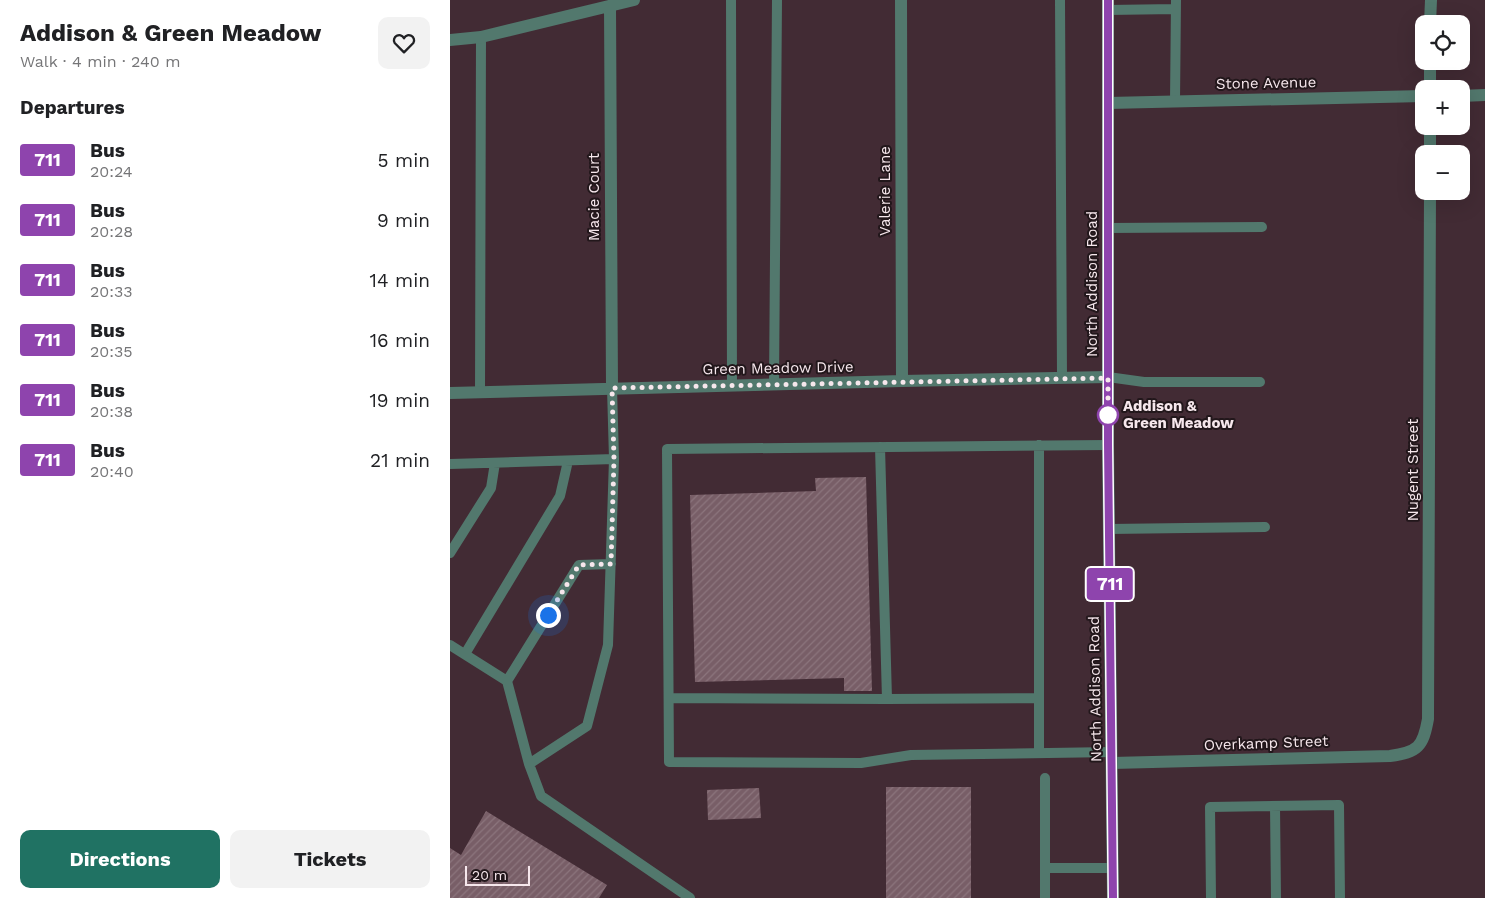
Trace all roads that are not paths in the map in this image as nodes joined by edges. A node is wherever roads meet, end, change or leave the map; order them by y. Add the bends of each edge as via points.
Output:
1 (634, 0) edge
2 (731, 0) edge
3 (777, 0) edge
4 (901, 0) edge
5 (1060, 0) edge
6 (1431, 0) edge
7 (1108, 5) edge
8 (1176, 5) edge
9 (610, 6) junction
10 (1430, 15) edge
11 (482, 37) junction
12 (450, 40) edge
13 (1485, 95) edge
14 (1415, 96) edge
15 (1470, 96) edge
16 (1175, 101) junction
17 (1108, 103) junction
18 (1430, 200) edge
19 (1262, 227) dead end
20 (1108, 228) junction
21 (1062, 378) junction
22 (1108, 378) junction
23 (902, 381) junction
24 (1260, 382) dead end
25 (774, 385) junction
26 (732, 386) junction
27 (612, 388) junction
28 (480, 392) junction
29 (450, 393) edge
30 (1108, 444) junction
31 (1039, 445) junction
32 (880, 447) junction
33 (614, 459) junction
34 (568, 461) junction
35 (495, 463) junction
36 (450, 464) edge
37 (1265, 527) dead end
38 (1109, 529) junction
39 (450, 553) edge
40 (611, 564) junction
41 (450, 645) edge
42 (465, 654) junction
43 (507, 681) junction
44 (668, 698) junction
45 (1039, 698) junction
46 (887, 700) junction
47 (1419, 747) joint
48 (1039, 753) junction
49 (1112, 757) junction
50 (529, 764) junction
51 (1045, 778) dead end
52 (1275, 806) junction
53 (1045, 868) junction
54 (1113, 868) junction
55 (690, 898) edge
56 (1044, 898) edge
57 (1113, 898) edge
58 (1211, 898) edge
59 (1276, 898) edge
60 (1340, 898) edge

1 - 9 street
2 - 26 lane
3 - 25 lane
4 - 23 street, Valerie Lane
5 - 21 lane
6 - 10 street
7 - 8 lane
7 - 17 street, North Addison Road
8 - 16 lane
9 - 11 street
9 - 27 street, Macie Court
11 - 12 street
11 - 28 lane
13 - 15 street
14 - 16 street, Stone Avenue
16 - 17 street, Stone Avenue
17 - 20 street, North Addison Road
18 - 47 street, Nugent Street via 1428,719 1425,737
19 - 20 lane
20 - 22 street, North Addison Road
21 - 22 street, Green Meadow Drive
21 - 23 street, Green Meadow Drive
22 - 24 lane via 1144,382
22 - 30 street, North Addison Road
23 - 25 street, Green Meadow Drive
25 - 26 street, Green Meadow Drive
26 - 27 street, Green Meadow Drive
27 - 28 street, Green Meadow Drive
27 - 33 lane
28 - 29 street, Green Meadow Drive
30 - 31 lane
30 - 38 street, North Addison Road
31 - 32 lane
31 - 45 lane
32 - 44 lane via 668,449
32 - 46 lane
33 - 34 lane
33 - 40 lane
34 - 35 lane
34 - 42 lane via 560,496
35 - 36 lane
35 - 39 lane via 491,488
37 - 38 lane
38 - 49 street, North Addison Road
40 - 43 lane via 579,565
40 - 50 lane via 608,645 587,726
41 - 42 lane
42 - 43 lane
43 - 50 lane
44 - 46 lane
44 - 48 lane via 668,762 861,763 911,754
45 - 46 lane
45 - 48 lane
47 - 49 street, Overkamp Street via 1407,754 1390,756
48 - 49 lane
49 - 54 street, North Addison Road
50 - 55 lane via 541,796
51 - 53 lane
52 - 58 lane via 1210,807
52 - 59 lane
52 - 60 lane via 1339,805
53 - 54 lane
53 - 56 lane
54 - 57 street, North Addison Road

